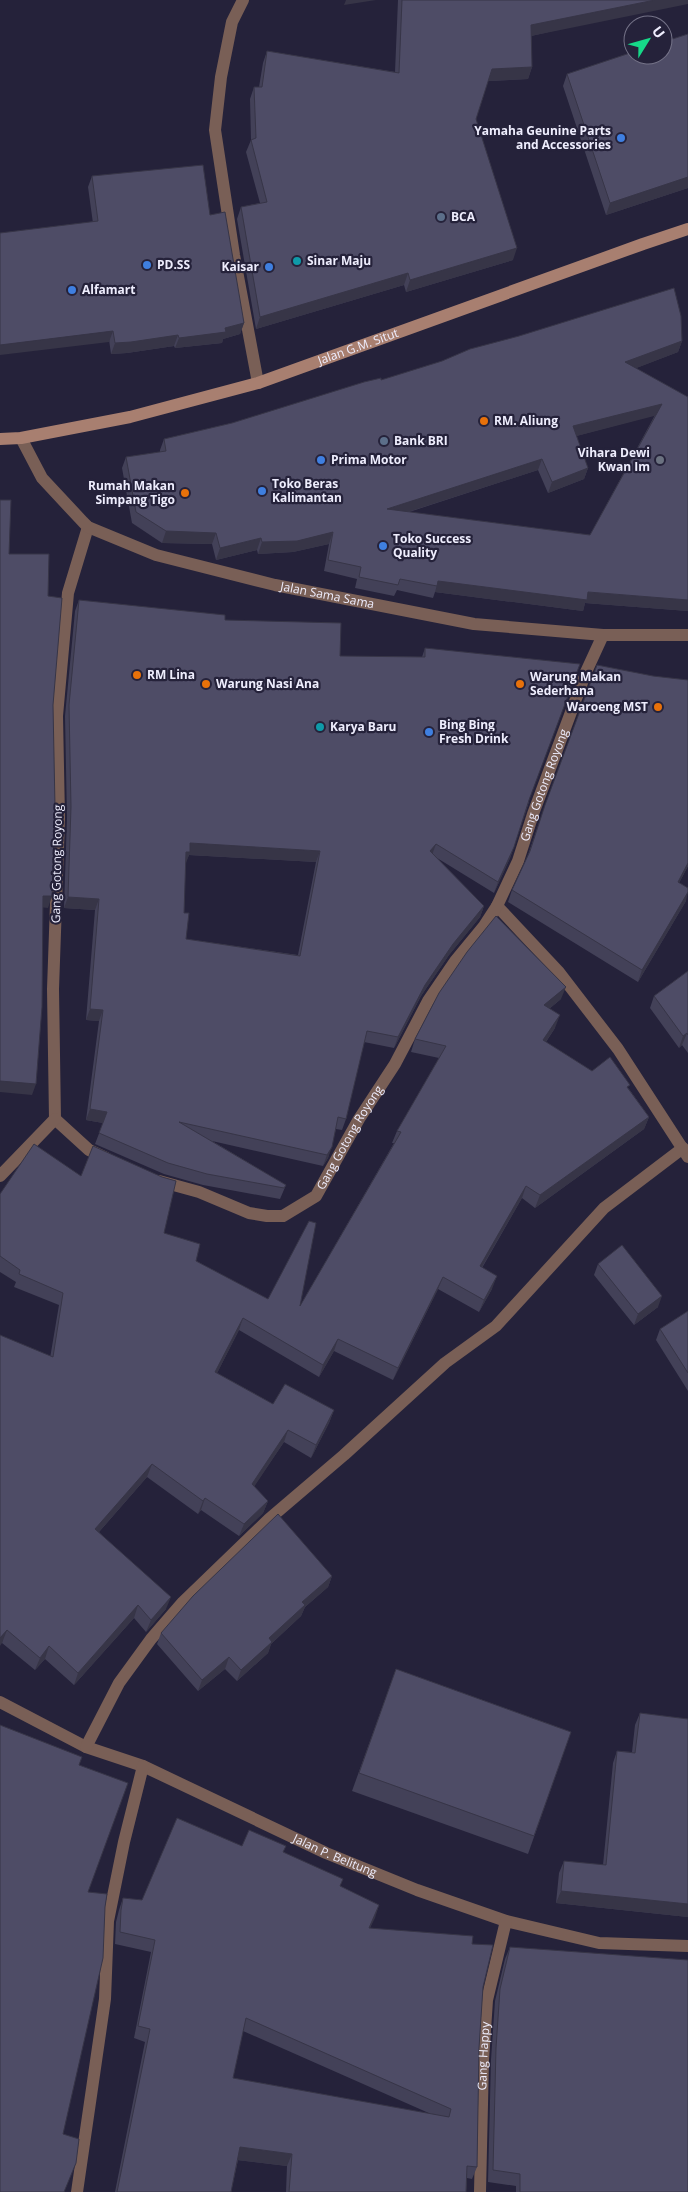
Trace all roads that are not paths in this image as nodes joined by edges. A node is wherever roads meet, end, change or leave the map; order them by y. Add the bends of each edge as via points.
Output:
1 (243, 0) edge
2 (688, 229) edge
3 (258, 383) junction
4 (21, 438) junction
5 (0, 439) edge
6 (88, 527) junction
7 (602, 635) junction
8 (688, 635) edge
9 (497, 906) junction
10 (55, 1119) junction
11 (685, 1152) edge
12 (115, 1162) edge
13 (146, 1175) edge
14 (0, 1176) edge
15 (0, 1702) edge
16 (86, 1747) junction
17 (143, 1766) junction
18 (506, 1921) junction
19 (688, 1946) edge
20 (77, 2192) edge
21 (480, 2192) edge

1 - 3 street via 232,22 228,40 215,130
2 - 3 main road, Jalan G.M. Situt
3 - 4 main road, Jalan G.M. Situt via 130,417
4 - 5 main road, Jalan G.M. Situt
4 - 6 street, Jalan Sama Sama via 42,478
6 - 7 street, Jalan Sama Sama via 156,555 276,585 474,624
6 - 10 street, Gang Gotong Royong via 68,593 57,716 53,989
7 - 8 street, Jalan Sama Sama
7 - 9 street, Gang Gotong Royong via 518,861
9 - 11 street via 558,971 618,1049
9 - 13 street, Gang Gotong Royong via 428,1001 395,1064 359,1119 316,1196 283,1216 266,1216
10 - 12 street via 89,1150
10 - 14 street
11 - 16 street via 604,1208 496,1326 445,1363 269,1518 189,1596 119,1682
15 - 16 street, Jalan P. Belitung
16 - 17 street, Jalan P. Belitung
17 - 18 street, Jalan P. Belitung via 326,1853
17 - 20 street via 108,1921 105,1999
18 - 19 street, Jalan P. Belitung via 599,1943
18 - 21 street, Gang Happy via 487,2000

